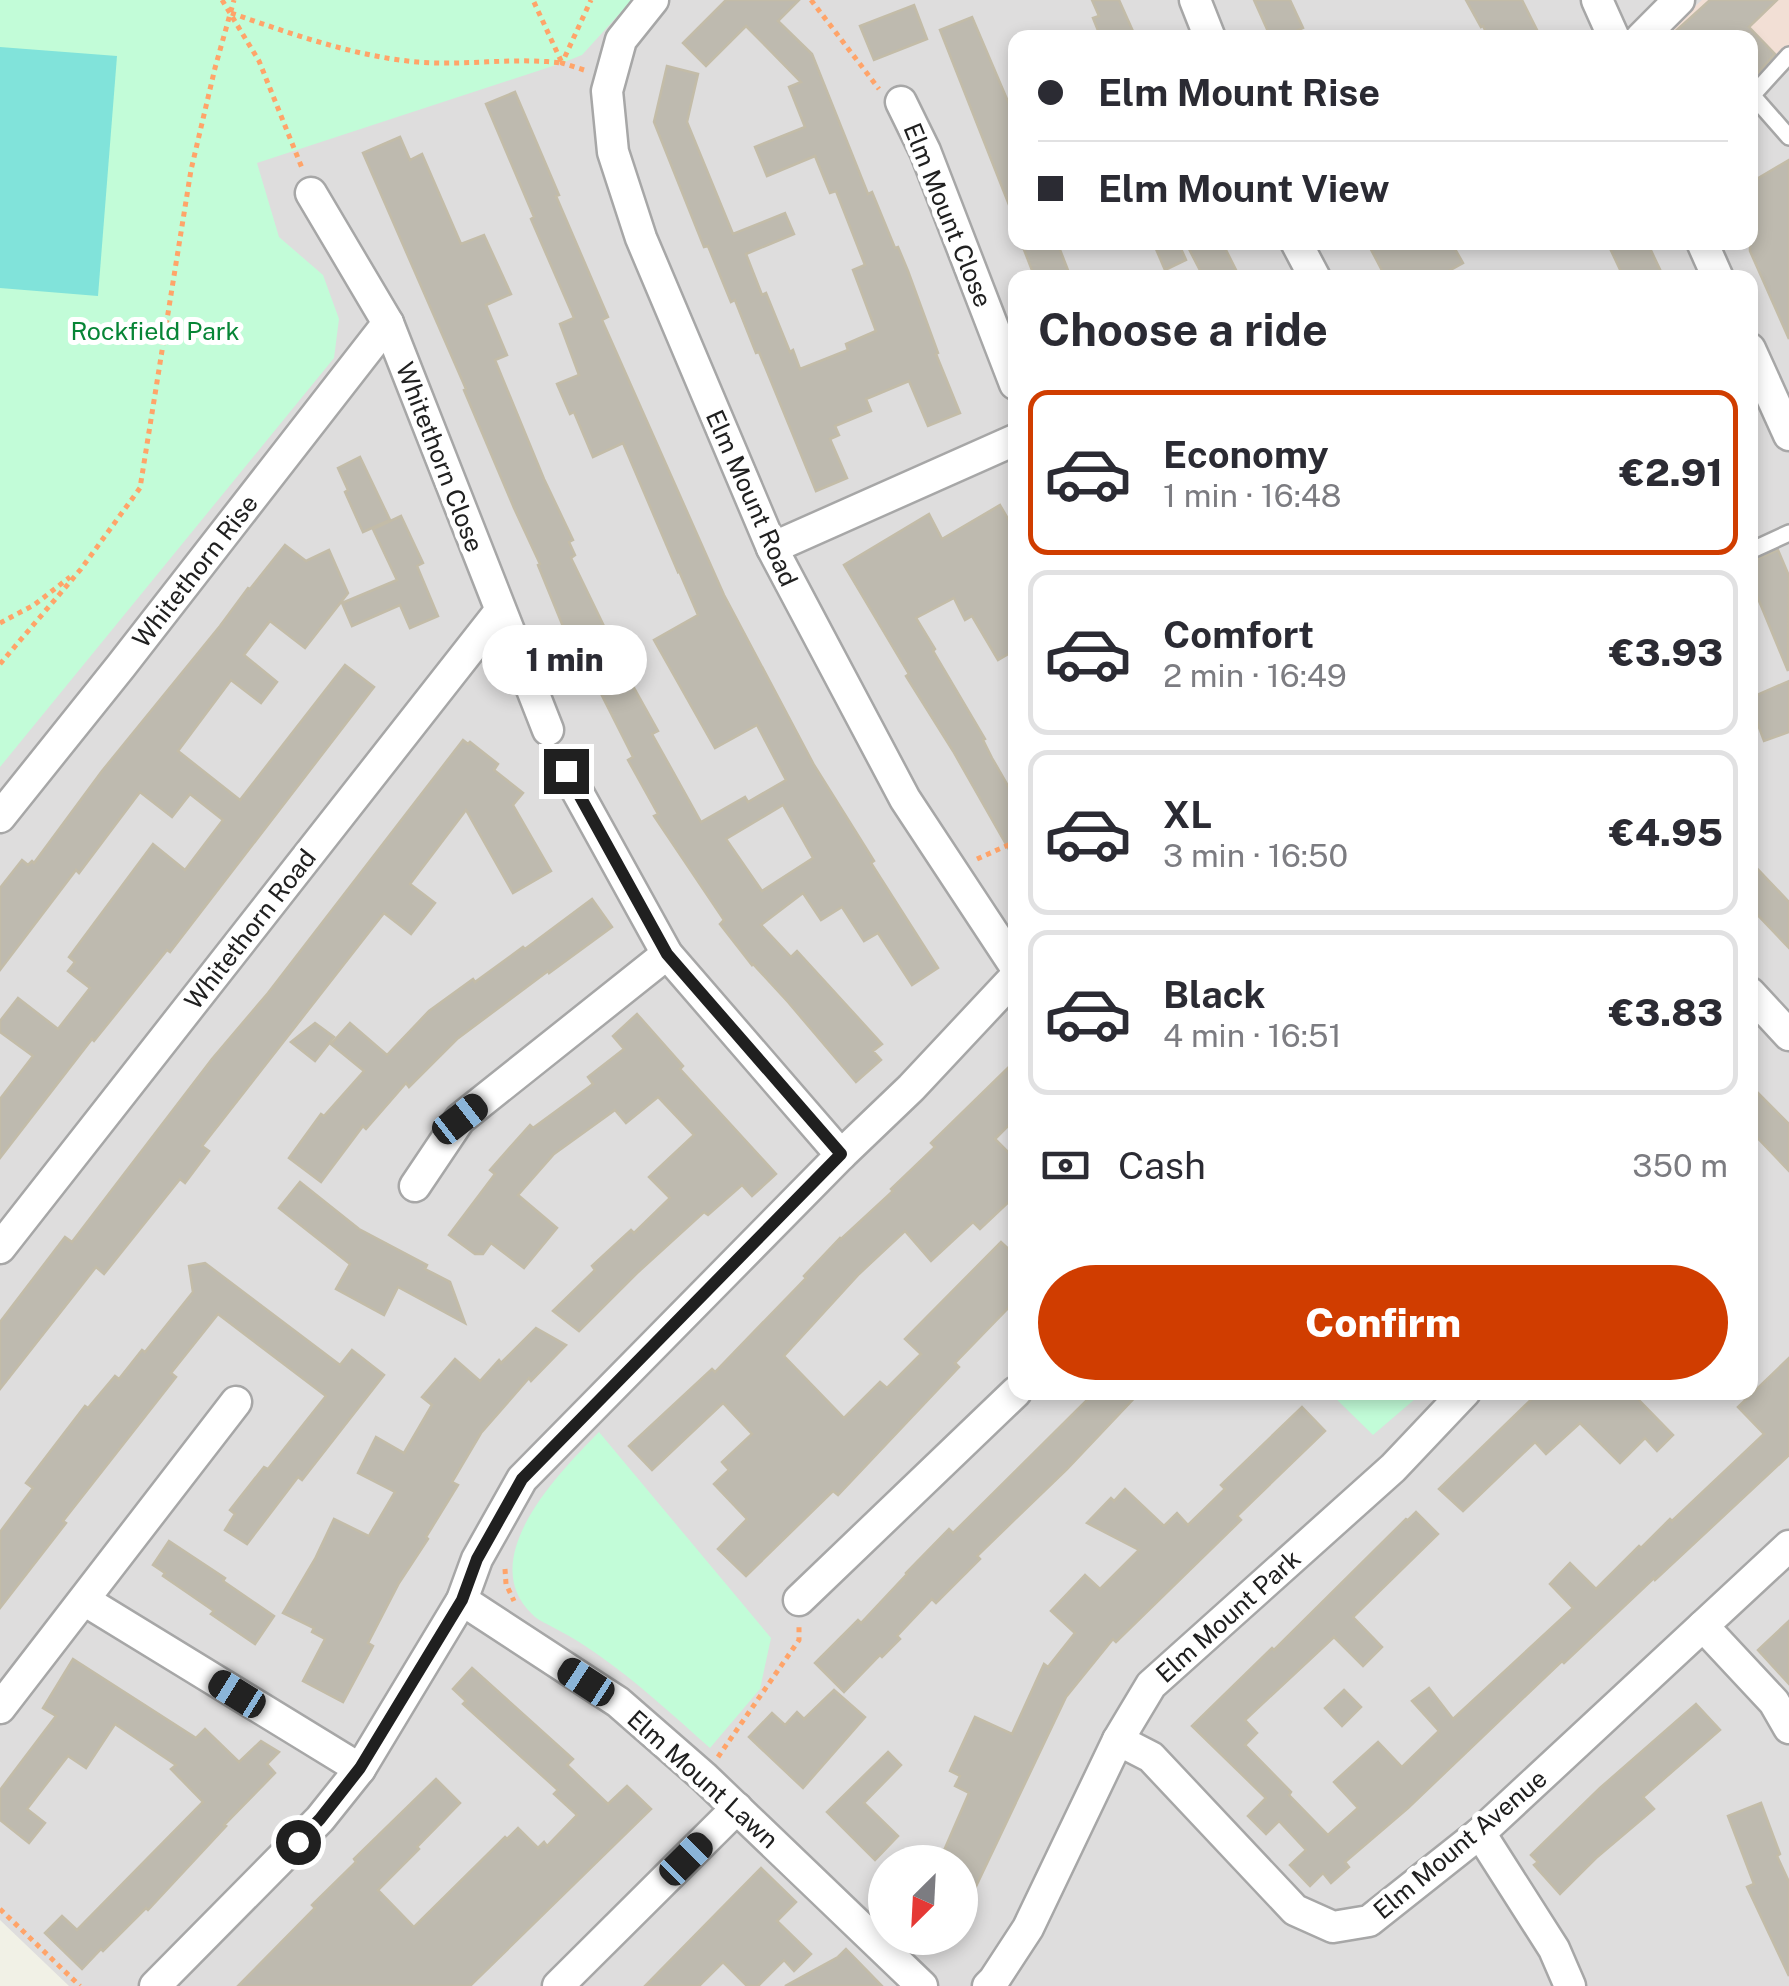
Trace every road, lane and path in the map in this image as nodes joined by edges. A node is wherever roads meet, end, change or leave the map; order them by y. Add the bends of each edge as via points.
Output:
1 (222, 0) edge
2 (234, 0) edge
3 (533, 0) edge
4 (591, 0) edge
5 (652, 0) edge
6 (810, 0) edge
7 (1195, 0) edge
8 (1596, 0) edge
9 (1679, 0) edge
10 (232, 13) junction
11 (1207, 30) edge
12 (1610, 30) edge
13 (1648, 30) edge
14 (1789, 56) edge
15 (562, 63) junction
16 (611, 79) junction
17 (1758, 89) edge
18 (901, 102) joint
19 (1758, 104) edge
20 (1789, 137) edge
21 (312, 194) joint
22 (388, 324) junction
23 (1008, 366) edge
24 (1758, 367) edge
25 (1789, 435) edge
26 (1008, 443) edge
27 (1789, 533) edge
28 (1758, 547) edge
29 (772, 548) junction
30 (81, 570) junction
31 (500, 610) junction
32 (0, 623) edge
33 (0, 664) edge
34 (548, 730) dead end
35 (566, 771) dead end
36 (0, 817) edge
37 (1008, 845) edge
38 (952, 871) junction
39 (667, 954) junction
40 (1008, 955) edge
41 (1008, 984) edge
42 (1758, 1002) edge
43 (1789, 1035) edge
44 (841, 1154) junction
45 (415, 1186) dead end
46 (0, 1248) edge
47 (1008, 1400) edge
48 (1457, 1400) edge
49 (236, 1402) dead end
50 (1789, 1546) edge
51 (507, 1564) dead end
52 (84, 1600) junction
53 (462, 1600) junction
54 (798, 1600) joint
55 (517, 1608) dead end
56 (1703, 1626) junction
57 (0, 1708) edge
58 (1789, 1728) edge
59 (1118, 1740) junction
60 (360, 1768) junction
61 (704, 1777) junction
62 (737, 1808) junction
63 (1480, 1833) junction
64 (0, 1908) edge
65 (80, 1986) edge
66 (155, 1986) edge
67 (558, 1986) edge
68 (922, 1986) edge
69 (988, 1986) edge
70 (1570, 1986) edge

1 - 10 path
2 - 10 path
3 - 15 path
4 - 15 path
5 - 16 street, Elm Mount Road via 622,40
6 - 18 path via 884,95
7 - 11 street
8 - 12 street
9 - 13 street
10 - 15 path via 380,57
10 - 21 path via 270,84
10 - 30 path via 191,170 140,488
14 - 17 lane
15 - 16 path
16 - 29 street, Elm Mount Road via 612,152 641,238
18 - 23 street, Elm Mount Close
19 - 20 lane
21 - 22 street, Whitethorn Close
22 - 31 street, Whitethorn Close
22 - 36 street, Whitethorn Rise
24 - 25 street
26 - 29 street
27 - 28 lane
29 - 38 street, Elm Mount Road via 905,799
30 - 32 path
30 - 33 path
31 - 34 street, Whitethorn Close
31 - 46 street, Whitethorn Road
35 - 39 street
37 - 38 path
38 - 40 street, Elm Mount Road
39 - 44 street
39 - 45 street via 460,1119
41 - 44 street
42 - 43 street
44 - 53 street via 522,1479
47 - 54 street
48 - 59 street, Elm Mount Park via 1393,1468 1151,1684
49 - 52 street
50 - 56 street, Elm Mount Avenue
51 - 55 path
52 - 57 street
52 - 60 street
53 - 60 street
53 - 61 street, Elm Mount Lawn via 618,1702
54 - 61 path via 799,1640
56 - 58 street via 1774,1702
56 - 63 street, Elm Mount Avenue
59 - 63 street, Elm Mount Avenue via 1150,1757 1295,1910 1333,1927 1369,1921
59 - 69 street, Elm Mount Park via 1028,1928
60 - 66 street via 320,1819
61 - 62 street, Elm Mount Lawn
62 - 67 street
62 - 68 street, Elm Mount Lawn
63 - 70 street
64 - 65 path

